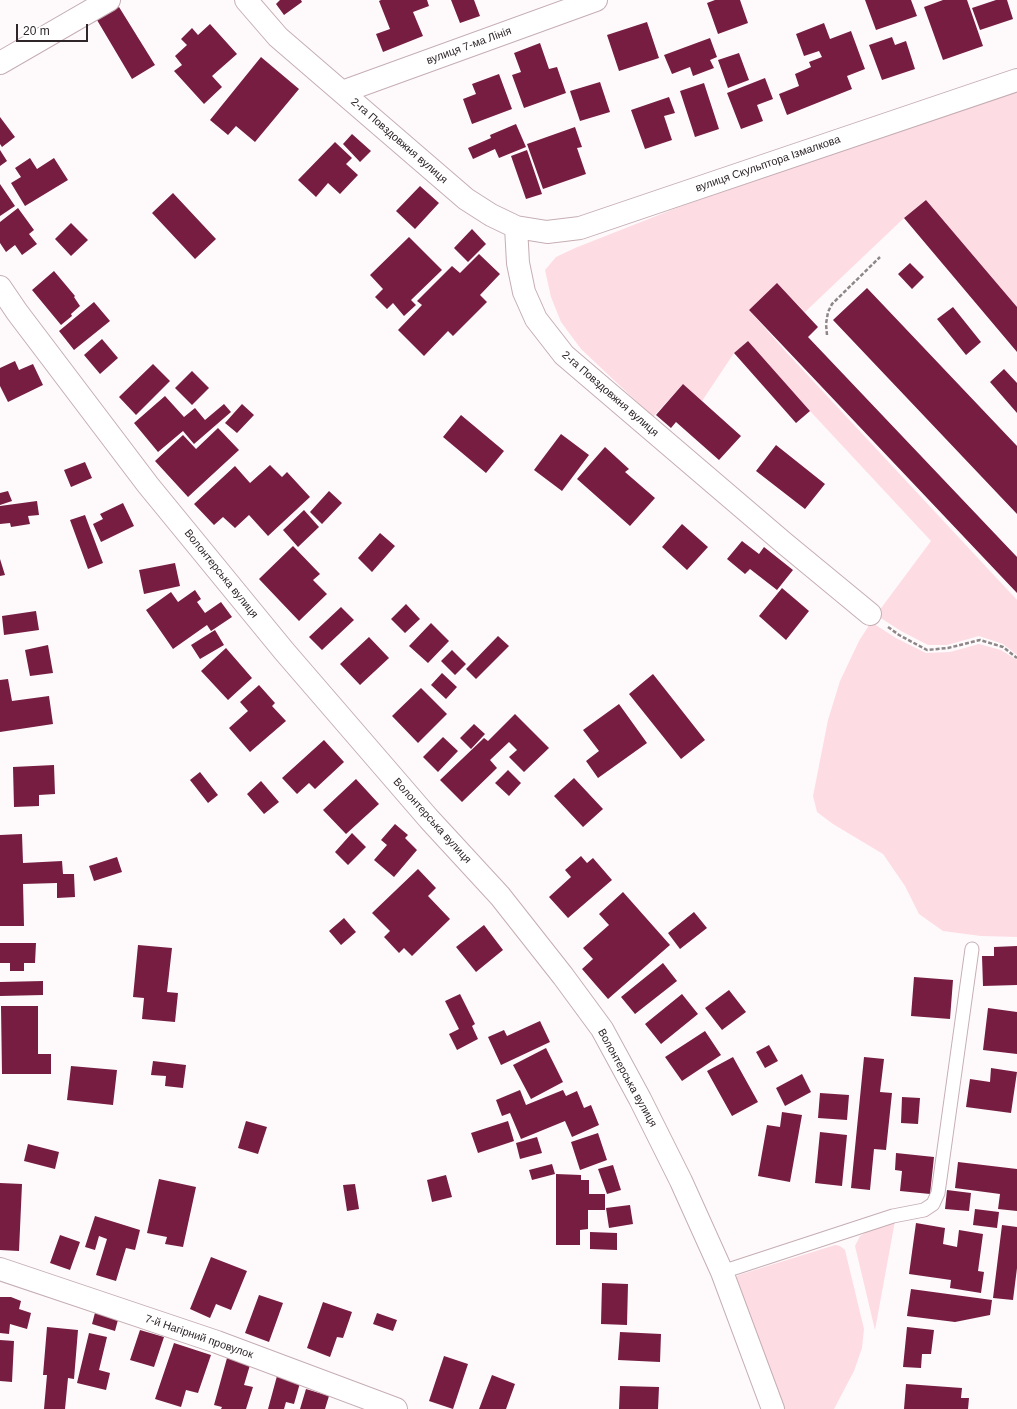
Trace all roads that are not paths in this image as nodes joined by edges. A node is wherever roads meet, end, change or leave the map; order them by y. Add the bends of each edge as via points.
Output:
1 (109, 0) edge
2 (246, 0) edge
3 (596, 0) edge
4 (0, 63) edge
5 (1017, 80) edge
6 (342, 92) junction
7 (516, 227) junction
8 (0, 287) edge
9 (870, 614) road end
10 (972, 949) dead end
11 (0, 1269) edge
12 (722, 1272) junction
13 (396, 1409) edge
14 (773, 1409) edge

1 - 4 street
2 - 6 street, 2-га Повздовжня вулиця via 278,37
3 - 6 street, вулиця 7-ма Лінія
5 - 7 street, вулиця Скульптора Ізмалкова via 580,228 547,232
6 - 7 street, 2-га Повздовжня вулиця via 466,199
7 - 9 street, 2-га Повздовжня вулиця via 518,263 524,292 536,319 564,355
8 - 12 street, Волонтерська вулиця via 148,485 284,651 429,819 500,896 602,1029 681,1181
10 - 12 lane via 938,1193 933,1204 924,1210 893,1216
11 - 13 street, 7-й Нагірний провулок via 217,1342
12 - 14 street, Волонтерська вулиця

